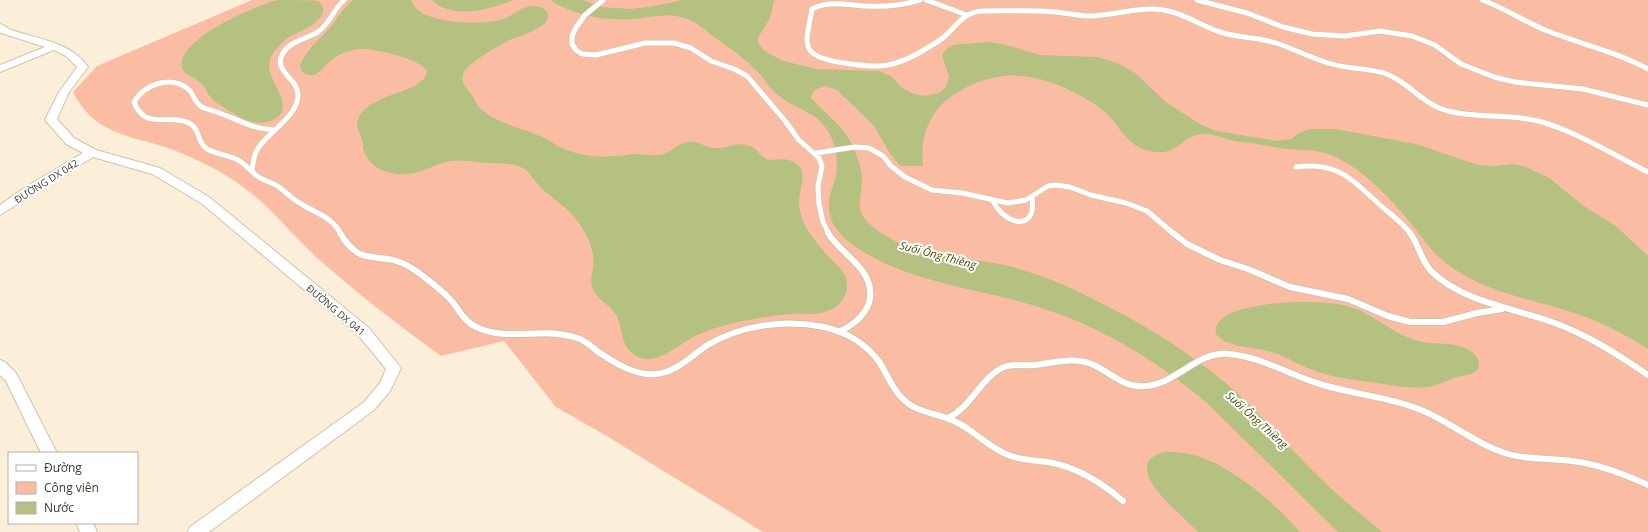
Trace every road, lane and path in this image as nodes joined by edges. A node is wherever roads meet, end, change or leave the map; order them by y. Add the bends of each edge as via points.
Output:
1 (344, 0) edge
2 (603, 0) edge
3 (920, 0) edge
4 (926, 0) edge
5 (1197, 0) edge
6 (1482, 0) edge
7 (967, 15) junction
8 (0, 27) edge
9 (53, 47) junction
10 (1648, 69) edge
11 (0, 70) edge
12 (1648, 106) edge
13 (274, 130) junction
14 (92, 153) junction
15 (816, 153) junction
16 (1296, 167) dead end
17 (252, 171) junction
18 (1648, 172) edge
19 (1032, 197) junction
20 (993, 201) junction
21 (0, 211) edge
22 (1502, 308) junction
23 (839, 332) junction
24 (0, 366) edge
25 (1648, 375) edge
26 (948, 418) junction
27 (48, 452) edge
28 (1648, 485) edge
29 (1123, 501) dead end
30 (196, 532) edge

1 - 13 lane via 324,27 313,35 293,43 282,54 281,67 295,85 298,96 294,109
2 - 15 lane via 583,17 576,27 574,48 581,53 596,55 643,44 672,43 687,46 711,61 740,71 752,80 798,139
3 - 7 lane via 887,6 830,2 818,5 812,9 806,42 808,49 814,56 826,60 861,66 890,66 906,61 937,42
4 - 7 lane
5 - 12 lane via 1312,34 1345,36 1380,31 1407,34 1429,42 1461,64 1494,77 1515,82 1583,89
6 - 10 lane via 1544,29 1615,52
7 - 18 lane via 991,10 1090,16 1137,9 1173,12 1223,33 1274,42 1330,64 1387,74 1423,99 1447,111 1473,116 1517,117 1548,124
8 - 9 street
9 - 11 street
9 - 14 street via 64,50 80,60 83,67 72,79 56,105 51,120 70,141
13 - 17 lane via 260,144 253,159
13 - 17 lane via 249,128 201,106 189,90 175,84 155,85 144,90 136,98 134,105 137,112 152,119 190,123 196,128 200,141 206,148 234,158
14 - 21 street, ĐƯỜNG DX 042
14 - 30 street, ĐƯỜNG DX 041 via 156,172 205,200 364,332 394,368 385,387 369,406
15 - 20 lane via 855,147 869,148 879,153 901,175 922,186
15 - 23 lane via 822,165 818,202 826,229 840,248 866,272 871,289 863,314
16 - 22 lane via 1324,166 1352,178 1406,227 1415,241 1422,261 1432,273 1467,294
17 - 23 lane via 303,205 330,219 354,250 366,256 390,258 407,265 448,297 466,320 482,330 499,333 565,334 585,341 616,362 651,375 671,370 715,341 745,330 792,324
19 - 20 lane via 1014,203
19 - 20 lane via 1031,216 1021,222 999,212
19 - 22 lane via 1048,186 1063,186 1137,207 1156,217 1178,237 1208,255 1290,287 1348,299 1410,322 1431,323
22 - 25 lane via 1548,321 1577,333
23 - 26 lane via 858,341 873,354 892,387 904,400 919,410
24 - 27 street via 11,377
26 - 28 lane via 966,407 990,377 1009,366 1075,360 1094,365 1126,384 1145,387 1164,384 1209,355 1230,354 1324,386 1405,404 1506,453 1597,465
26 - 29 lane via 1003,453 1030,461 1061,464 1083,472

